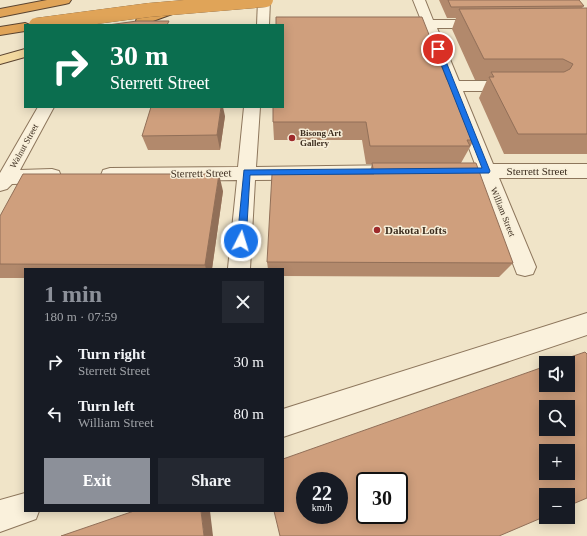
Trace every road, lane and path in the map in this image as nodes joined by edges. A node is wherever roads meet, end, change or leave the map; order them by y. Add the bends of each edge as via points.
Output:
1 (65, 0) edge
2 (198, 0) edge
3 (224, 0) edge
4 (265, 0) edge
5 (419, 0) edge
6 (0, 13) edge
7 (142, 21) junction
8 (44, 24) edge
9 (132, 24) edge
10 (263, 24) edge
11 (382, 24) edge
12 (428, 24) junction
13 (500, 24) edge
14 (24, 27) edge
15 (0, 30) edge
16 (24, 53) edge
17 (0, 60) edge
18 (453, 86) junction
19 (528, 86) edge
20 (45, 108) edge
21 (252, 108) edge
22 (487, 171) junction
23 (587, 171) edge
24 (247, 172) junction
25 (95, 175) edge
26 (71, 176) edge
27 (3, 180) edge
28 (525, 267) dead end
29 (239, 268) edge
30 (587, 324) edge
31 (284, 424) edge
32 (24, 508) edge
33 (0, 516) edge

1 - 6 highway
2 - 7 highway
3 - 7 main road
4 - 8 highway, bridge via 149,10
4 - 10 street
5 - 12 street, William Street
7 - 9 main road
11 - 12 street
12 - 13 street
12 - 18 street, William Street
14 - 15 highway
16 - 17 main road
18 - 19 street
18 - 22 street, William Street
20 - 27 street, Walnut Street
21 - 24 street
22 - 23 street, Sterrett Street
22 - 24 street, Sterrett Street
22 - 28 street, William Street
24 - 25 street, Sterrett Street
24 - 29 street
26 - 27 street
30 - 31 street
32 - 33 street

